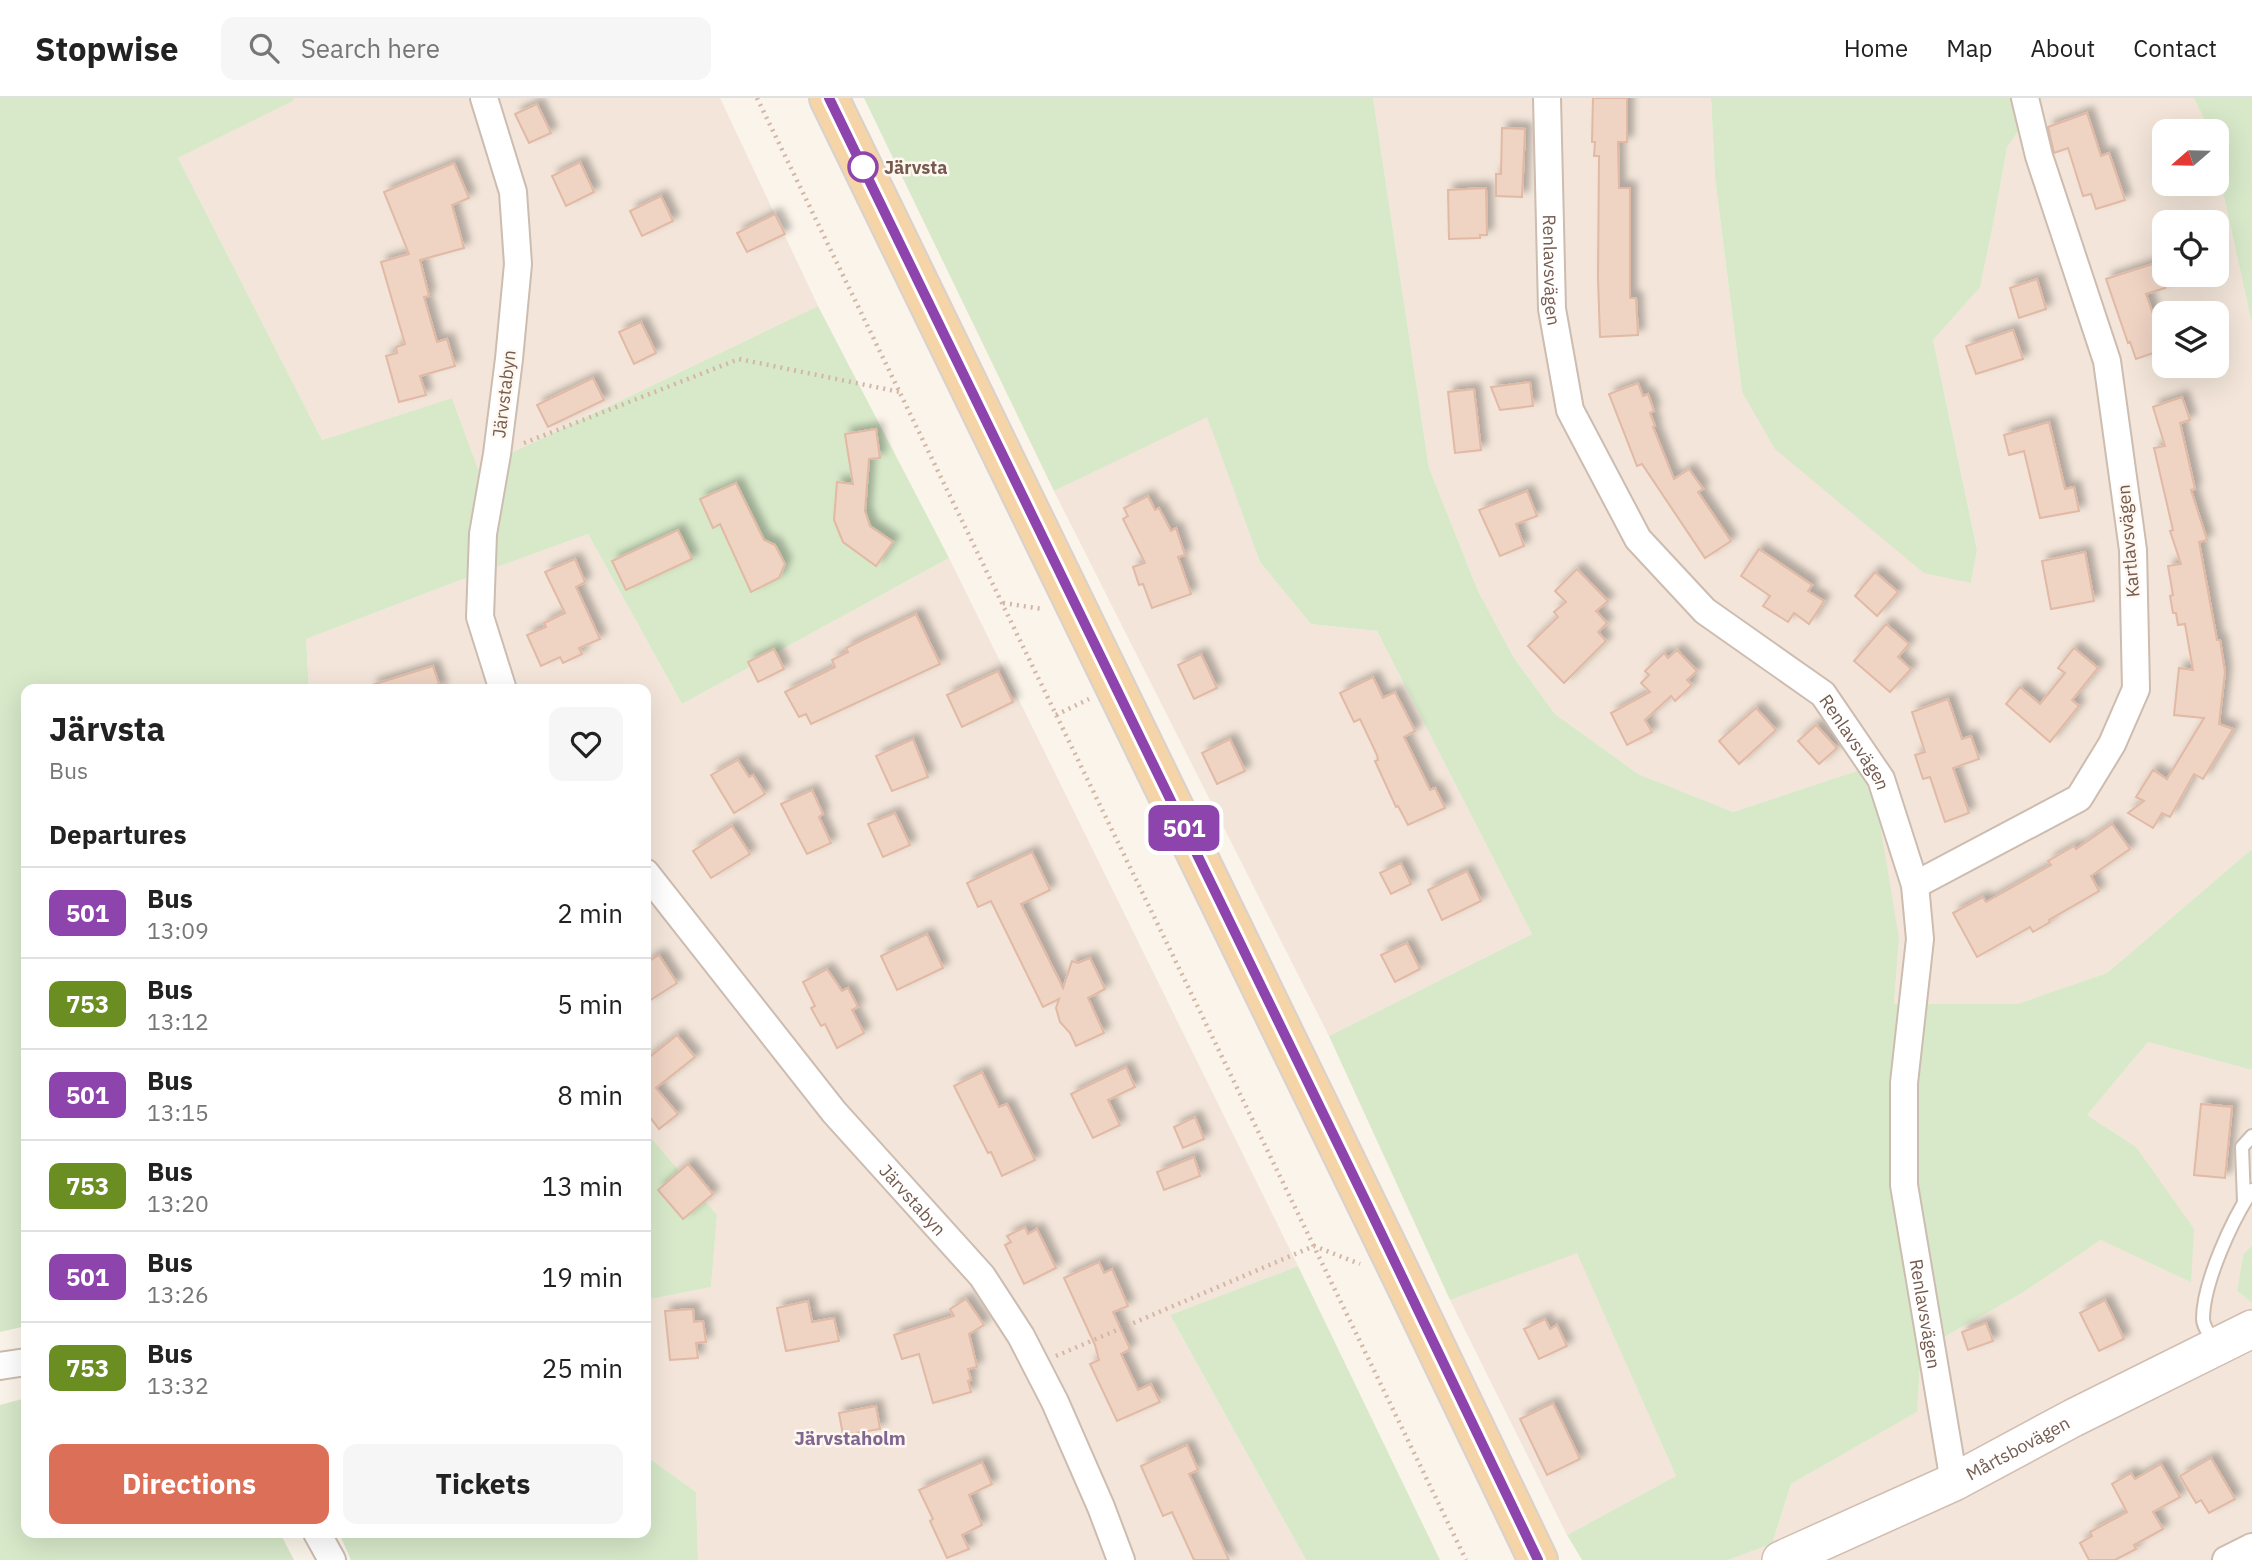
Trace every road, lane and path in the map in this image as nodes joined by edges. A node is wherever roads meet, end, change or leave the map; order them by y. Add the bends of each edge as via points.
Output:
1 (484, 98) edge
2 (757, 98) edge
3 (829, 98) edge
4 (1547, 98) edge
5 (2025, 98) edge
6 (900, 392) junction
7 (497, 454) junction
8 (501, 684) edge
9 (651, 880) edge
10 (1915, 885) junction
11 (2252, 1136) edge
12 (2252, 1190) edge
13 (2244, 1202) junction
14 (1314, 1245) junction
15 (2252, 1329) edge
16 (2216, 1347) junction
17 (21, 1363) edge
18 (1036, 1364) junction
19 (0, 1366) edge
20 (1954, 1482) junction
21 (320, 1538) edge
22 (2252, 1547) edge
23 (332, 1560) edge
24 (1121, 1560) edge
25 (1466, 1560) edge
26 (1538, 1560) edge
27 (1781, 1560) edge
28 (2226, 1560) edge

1 - 7 street, Järvstabyn via 513,192 518,264
2 - 6 path
3 - 26 main road
4 - 10 street, Renlavsvägen via 1552,309 1570,410 1638,539 1705,611 1823,694 1881,779
5 - 10 street, Kartlavsvägen via 2039,156 2107,362 2133,550 2136,689 2112,744 2078,797
6 - 7 path via 739,359
6 - 14 path
7 - 8 street, Järvstabyn via 483,534 480,617
9 - 18 street, Järvstabyn via 834,1112 982,1276
10 - 20 street, Renlavsvägen via 1920,939 1904,1083 1904,1185
11 - 13 lane via 2242,1147
12 - 13 lane
13 - 16 lane via 2213,1270 2203,1321
14 - 18 path
14 - 25 path
15 - 16 street, Mårtsbovägen
16 - 20 street, Mårtsbovägen
17 - 19 street
18 - 24 street, Järvstabyn
20 - 27 street, Mårtsbovägen
21 - 23 street
22 - 28 street

